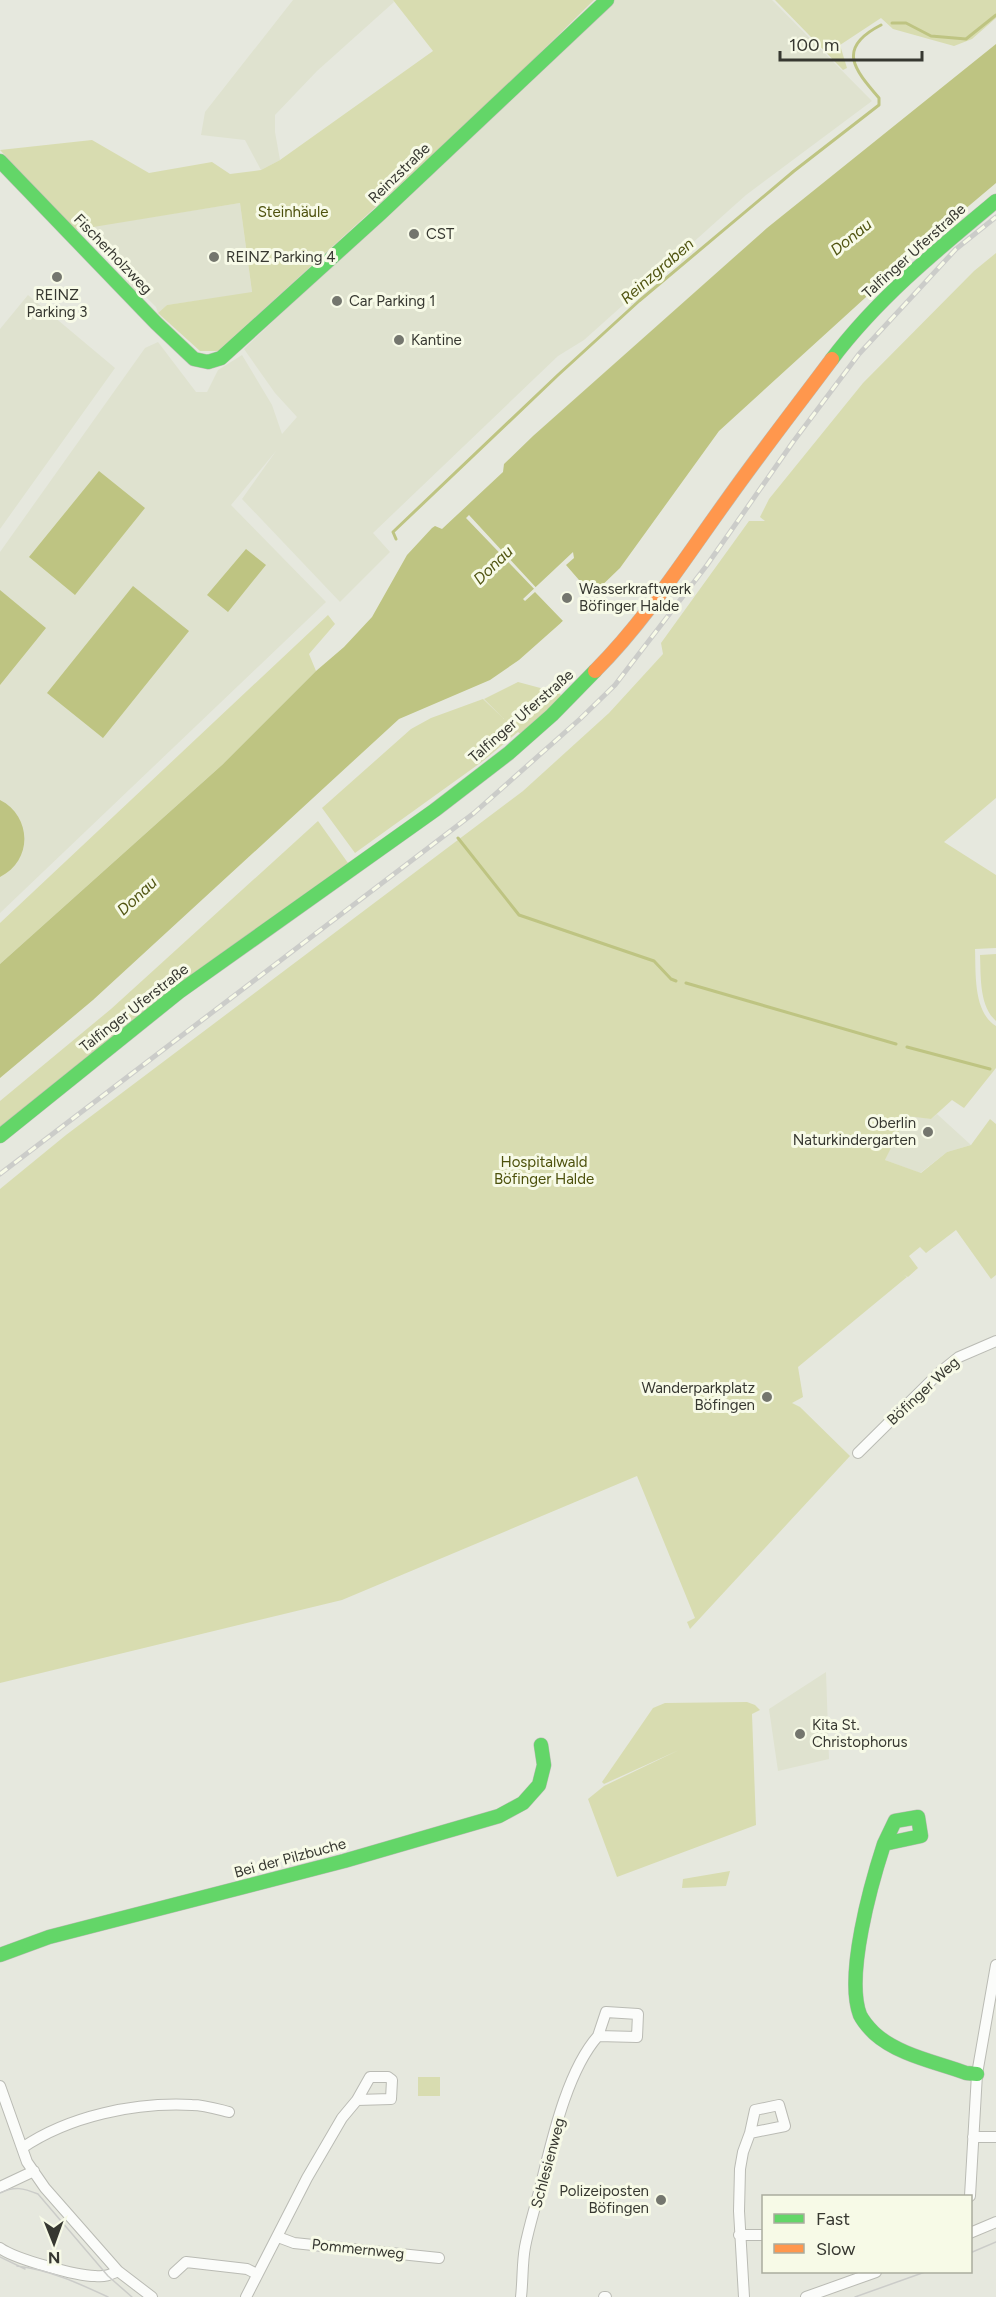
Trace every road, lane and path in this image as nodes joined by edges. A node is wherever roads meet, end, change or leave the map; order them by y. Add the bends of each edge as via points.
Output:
1 (607, 0) edge
2 (0, 161) edge
3 (996, 201) edge
4 (208, 362) joint
5 (0, 1136) edge
6 (996, 1341) edge
7 (858, 1453) dead end
8 (541, 1745) dead end
9 (884, 1844) dead end
10 (0, 1955) edge
11 (996, 1965) edge
12 (598, 2036) dead end
13 (977, 2074) junction
14 (0, 2086) edge
15 (357, 2100) dead end
16 (229, 2112) dead end
17 (750, 2133) dead end
18 (973, 2137) junction
19 (996, 2137) edge
20 (22, 2148) junction
21 (34, 2171) junction
22 (0, 2187) edge
23 (970, 2195) edge
24 (996, 2222) edge
25 (973, 2232) edge
26 (739, 2235) junction
27 (762, 2235) edge
28 (278, 2236) junction
29 (0, 2248) edge
30 (439, 2258) dead end
31 (118, 2271) junction
32 (174, 2273) dead end
33 (871, 2273) edge
34 (257, 2274) junction
35 (152, 2297) edge
36 (246, 2297) edge
37 (521, 2297) edge
38 (744, 2297) edge
39 (806, 2297) edge

1 - 4 street, Reinzstraße via 332,259 221,358
2 - 4 street, Fischerholzweg via 156,323 194,359
3 - 5 street, Talfinger Uferstraße via 908,275 843,344 617,649 552,715 425,817 179,993
6 - 7 street, Böfinger Weg via 970,1351 946,1368
8 - 10 street, Bei der Pilzbuche via 544,1765 539,1785 523,1803 499,1816 336,1863 84,1927
9 - 13 street via 863,1934 856,1995 860,2014 887,2043
11 - 13 street
12 - 37 street, Schlesienweg via 584,2055 556,2126 525,2248
13 - 18 street
14 - 20 street
15 - 28 street via 326,2144
16 - 20 street via 173,2104 107,2113 59,2126
17 - 26 street via 740,2169
18 - 19 street
18 - 23 street
20 - 21 street
21 - 22 street
21 - 31 street
24 - 25 street
26 - 27 street
26 - 38 street
28 - 30 street, Pommernweg via 294,2243
28 - 34 street
29 - 31 street via 19,2257 92,2276 108,2276
31 - 35 street
32 - 34 street via 186,2262
33 - 39 street
34 - 36 street

